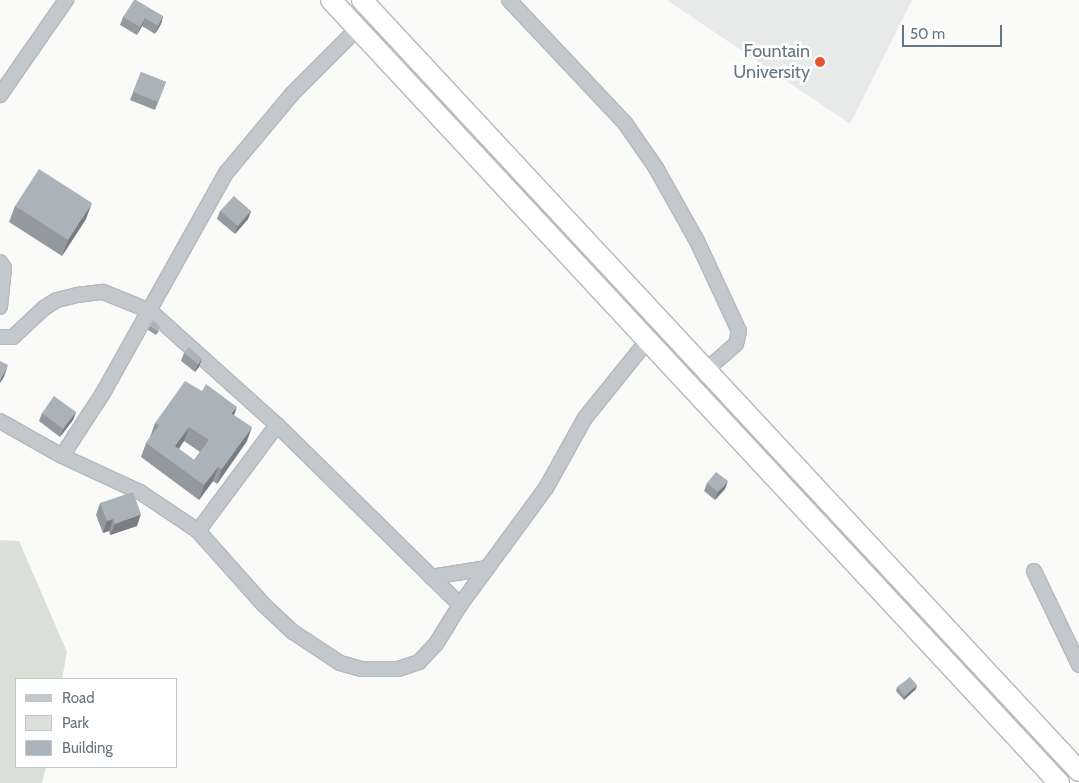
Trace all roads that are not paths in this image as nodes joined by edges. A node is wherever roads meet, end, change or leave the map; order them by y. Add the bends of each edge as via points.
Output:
1 (66, 0) edge
2 (331, 0) edge
3 (362, 0) edge
4 (509, 0) edge
5 (357, 29) junction
6 (0, 95) edge
7 (0, 262) edge
8 (0, 307) edge
9 (150, 311) junction
10 (0, 337) edge
11 (648, 340) junction
12 (706, 370) junction
13 (0, 420) edge
14 (277, 425) junction
15 (62, 456) junction
16 (198, 531) junction
17 (487, 568) junction
18 (1034, 571) dead end
19 (431, 577) junction
20 (460, 605) junction
21 (1079, 665) edge
22 (1079, 771) edge
23 (1059, 783) edge

1 - 6 street
2 - 5 highway
3 - 12 highway
4 - 12 street via 625,123 656,168 697,241 739,331 736,344
5 - 9 street via 292,94 226,173 158,290
5 - 11 highway
7 - 8 street via 4,268
9 - 10 street via 103,292 77,295 57,300 44,308 13,337
9 - 14 street
9 - 15 street
11 - 17 street via 584,418 546,488
11 - 23 highway
12 - 22 highway
13 - 15 street
14 - 16 street
14 - 19 street
15 - 16 street via 140,492
16 - 20 street via 264,605 293,632 340,663 361,669 398,669 418,662 436,644
17 - 19 street
17 - 20 street
18 - 21 street
19 - 20 street

